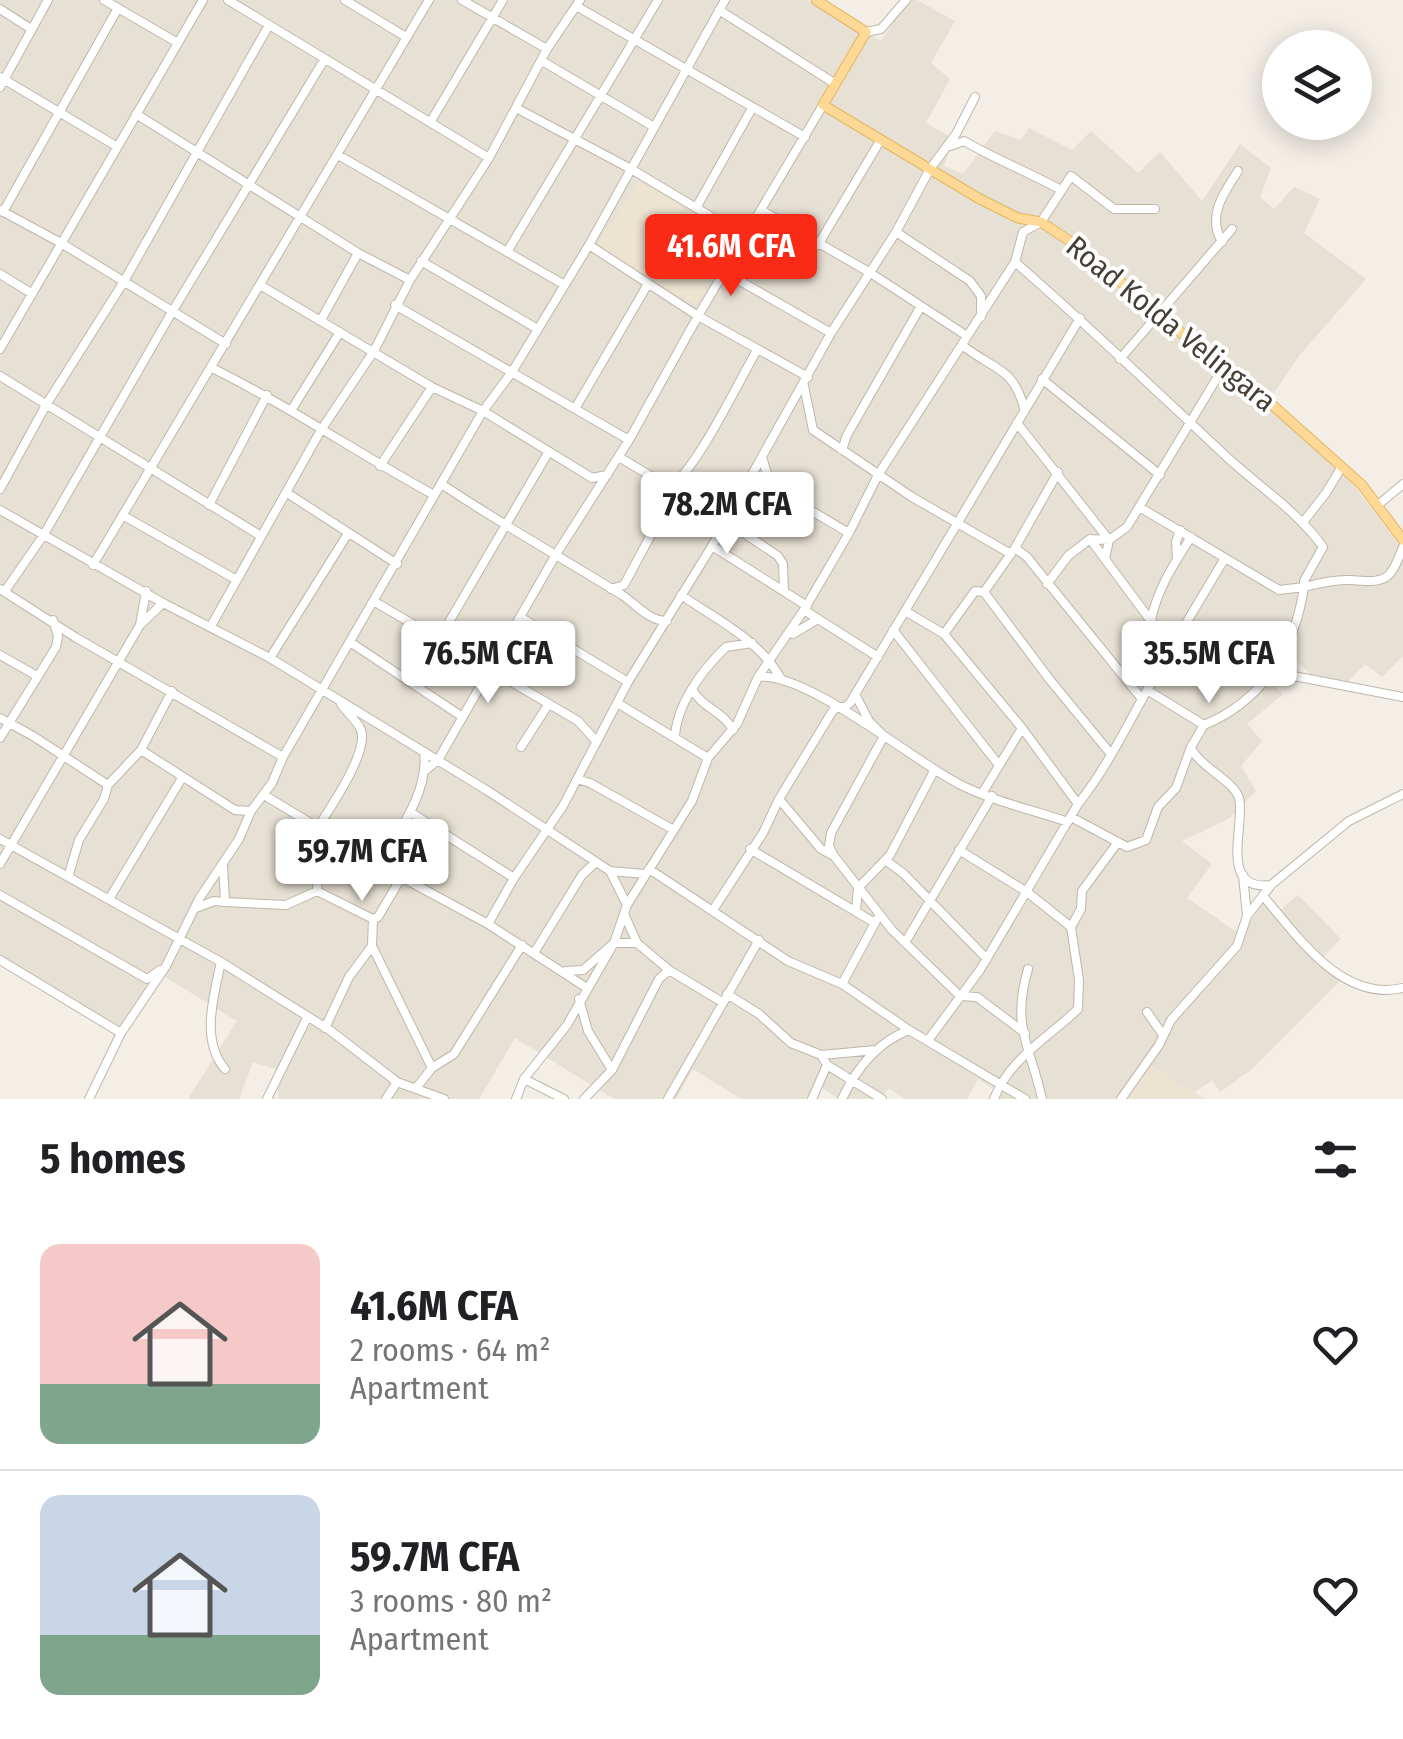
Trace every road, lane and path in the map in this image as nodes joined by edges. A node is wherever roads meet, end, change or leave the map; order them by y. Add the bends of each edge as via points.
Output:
1 (48, 0) edge
2 (104, 0) edge
3 (204, 0) edge
4 (228, 0) edge
5 (346, 0) edge
6 (429, 0) edge
7 (462, 0) edge
8 (503, 0) edge
9 (658, 0) edge
10 (725, 0) edge
11 (816, 0) edge
12 (906, 0) edge
13 (578, 3) edge
14 (118, 8) junction
15 (0, 10) edge
16 (719, 10) junction
17 (494, 17) junction
18 (269, 25) junction
19 (31, 29) junction
20 (866, 32) junction
21 (406, 37) junction
22 (637, 39) junction
23 (178, 44) junction
24 (546, 49) junction
25 (324, 60) junction
26 (542, 60) junction
27 (686, 71) junction
28 (2, 81) edge
29 (834, 83) junction
30 (377, 88) junction
31 (601, 96) junction
32 (974, 98) dead end
33 (823, 105) junction
34 (518, 109) junction
35 (751, 110) junction
36 (59, 111) junction
37 (136, 114) junction
38 (432, 121) junction
39 (654, 127) junction
40 (804, 138) junction
41 (576, 142) junction
42 (880, 142) junction
43 (116, 146) junction
44 (949, 146) junction
45 (197, 154) junction
46 (338, 155) junction
47 (489, 158) junction
48 (631, 169) junction
49 (930, 169) junction
50 (1238, 171) dead end
51 (248, 184) junction
52 (1061, 190) junction
53 (696, 208) junction
54 (1154, 209) dead end
55 (761, 210) junction
56 (1, 211) edge
57 (302, 216) junction
58 (449, 218) junction
59 (1041, 222) junction
60 (1232, 229) dead end
61 (896, 232) junction
62 (745, 237) junction
63 (1222, 242) junction
64 (61, 243) junction
65 (818, 245) junction
66 (589, 246) junction
67 (507, 252) junction
68 (358, 254) junction
69 (421, 261) junction
70 (1016, 262) junction
71 (868, 272) junction
72 (726, 273) junction
73 (0, 274) edge
74 (410, 280) junction
75 (123, 283) junction
76 (260, 284) junction
77 (563, 284) junction
78 (648, 284) junction
79 (30, 294) junction
80 (395, 306) junction
81 (921, 306) junction
82 (172, 312) junction
83 (1158, 314) junction
84 (698, 316) junction
85 (981, 317) junction
86 (1080, 318) junction
87 (321, 320) junction
88 (536, 328) junction
89 (340, 332) junction
90 (831, 333) junction
91 (964, 340) junction
92 (226, 344) junction
93 (1, 345) edge
94 (756, 350) junction
95 (374, 351) junction
96 (1120, 359) junction
97 (212, 368) junction
98 (1224, 368) junction
99 (512, 372) junction
100 (0, 376) edge
101 (1042, 379) junction
102 (806, 381) junction
103 (432, 387) junction
104 (267, 395) junction
105 (46, 405) junction
106 (576, 407) junction
107 (1024, 408) junction
108 (292, 409) junction
109 (483, 411) junction
110 (1189, 420) junction
111 (1016, 424) junction
112 (321, 430) junction
113 (847, 435) junction
114 (99, 438) junction
115 (630, 440) junction
116 (833, 442) junction
117 (842, 450) junction
118 (548, 453) junction
119 (619, 457) junction
120 (762, 457) junction
121 (380, 466) junction
122 (1340, 468) junction
123 (150, 469) junction
124 (1058, 472) junction
125 (608, 475) junction
126 (878, 475) junction
127 (1160, 475) junction
128 (443, 484) junction
129 (1403, 484) edge
130 (0, 489) edge
131 (675, 490) junction
132 (287, 493) junction
133 (741, 494) junction
134 (779, 494) junction
135 (434, 495) junction
136 (209, 505) junction
137 (1378, 506) junction
138 (1141, 508) junction
139 (0, 510) edge
140 (124, 516) junction
141 (726, 520) junction
142 (1304, 521) junction
143 (958, 524) junction
144 (504, 526) junction
145 (1180, 530) junction
146 (850, 533) junction
147 (348, 535) junction
148 (43, 536) junction
149 (260, 536) junction
150 (1191, 537) junction
151 (1090, 538) junction
152 (1109, 540) junction
153 (1403, 544) edge
154 (712, 546) junction
155 (1013, 551) junction
156 (556, 556) junction
157 (1225, 558) junction
158 (1105, 559) junction
159 (1177, 559) junction
160 (397, 564) junction
161 (93, 565) junction
162 (1053, 573) junction
163 (1398, 573) edge
164 (1040, 575) junction
165 (235, 579) junction
166 (624, 584) junction
167 (1046, 584) junction
168 (1304, 587) junction
169 (611, 589) junction
170 (2, 590) edge
171 (784, 591) junction
172 (146, 592) junction
173 (984, 592) junction
174 (680, 596) junction
175 (624, 597) junction
176 (375, 602) junction
177 (163, 604) junction
178 (806, 608) junction
179 (905, 611) junction
180 (520, 616) junction
181 (818, 619) junction
182 (52, 620) junction
183 (1151, 620) junction
184 (667, 621) junction
185 (140, 624) junction
186 (210, 626) junction
187 (894, 630) junction
188 (944, 634) junction
189 (789, 636) junction
190 (75, 637) junction
191 (440, 639) junction
192 (350, 642) junction
193 (752, 644) junction
194 (56, 647) junction
195 (1170, 650) junction
196 (1286, 652) junction
197 (0, 656) edge
198 (878, 657) junction
199 (270, 658) junction
200 (119, 660) junction
201 (770, 660) junction
202 (490, 668) junction
203 (1274, 672) junction
204 (37, 676) junction
205 (1291, 676) junction
206 (758, 677) junction
207 (780, 677) junction
208 (628, 682) junction
209 (323, 689) junction
210 (1147, 690) junction
211 (172, 691) junction
212 (855, 694) junction
213 (1403, 697) edge
214 (1142, 699) junction
215 (338, 700) junction
216 (693, 700) junction
217 (548, 704) junction
218 (619, 704) junction
219 (836, 707) junction
220 (461, 716) junction
221 (0, 718) edge
222 (676, 722) junction
223 (9, 724) junction
224 (1204, 725) junction
225 (1022, 728) junction
226 (659, 729) junction
227 (733, 730) junction
228 (884, 736) junction
229 (0, 738) edge
230 (675, 738) junction
231 (596, 741) junction
232 (521, 746) dead end
233 (1191, 747) junction
234 (141, 750) junction
235 (424, 752) junction
236 (1110, 752) junction
237 (62, 754) junction
238 (283, 756) junction
239 (708, 758) junction
240 (438, 760) junction
241 (998, 764) junction
242 (583, 769) junction
243 (426, 770) junction
244 (934, 771) junction
245 (182, 778) junction
246 (577, 779) junction
247 (590, 783) junction
248 (108, 784) junction
249 (987, 794) junction
250 (1403, 794) edge
251 (264, 795) junction
252 (780, 799) junction
253 (1078, 804) junction
254 (235, 810) junction
255 (252, 810) junction
256 (410, 812) junction
257 (305, 819) junction
258 (1070, 819) junction
259 (244, 826) junction
260 (318, 827) junction
261 (672, 830) junction
262 (545, 832) junction
263 (0, 838) edge
264 (1118, 842) junction
265 (14, 845) junction
266 (825, 848) junction
267 (750, 849) junction
268 (959, 850) junction
269 (583, 853) junction
270 (885, 860) junction
271 (223, 862) junction
272 (596, 862) junction
273 (379, 863) junction
274 (0, 864) edge
275 (610, 871) junction
276 (647, 872) junction
277 (69, 874) junction
278 (582, 875) junction
279 (1243, 875) junction
280 (402, 878) junction
281 (514, 878) junction
282 (1271, 885) junction
283 (858, 888) junction
284 (317, 890) junction
285 (1028, 892) junction
286 (0, 895) edge
287 (1264, 897) junction
288 (109, 899) junction
289 (225, 902) junction
290 (929, 902) junction
291 (627, 904) junction
292 (194, 910) junction
293 (712, 910) junction
294 (856, 911) junction
295 (625, 916) junction
296 (1247, 916) junction
297 (374, 919) junction
298 (877, 919) junction
299 (187, 922) junction
300 (488, 924) junction
301 (1071, 926) junction
302 (162, 930) junction
303 (180, 938) junction
304 (760, 940) junction
305 (906, 942) junction
306 (614, 943) junction
307 (637, 944) junction
308 (372, 946) junction
309 (522, 946) junction
310 (534, 953) junction
311 (987, 959) junction
312 (0, 960) edge
313 (221, 962) junction
314 (166, 966) junction
315 (1028, 969) dead end
316 (668, 970) junction
317 (980, 970) junction
318 (562, 971) junction
319 (147, 979) junction
320 (842, 984) junction
321 (588, 988) junction
322 (1403, 988) edge
323 (150, 991) junction
324 (960, 996) junction
325 (977, 997) junction
326 (724, 998) junction
327 (579, 999) junction
328 (1147, 1012) dead end
329 (307, 1018) junction
330 (325, 1028) junction
331 (909, 1030) junction
332 (1160, 1030) junction
333 (1024, 1033) junction
334 (121, 1034) junction
335 (928, 1040) junction
336 (877, 1050) junction
337 (1027, 1052) junction
338 (821, 1056) junction
339 (826, 1065) junction
340 (432, 1068) junction
341 (226, 1069) dead end
342 (612, 1070) junction
343 (524, 1079) junction
344 (850, 1080) junction
345 (396, 1082) junction
346 (1000, 1082) junction
347 (416, 1088) junction
348 (552, 1094) junction
349 (90, 1099) edge
350 (268, 1099) edge
351 (386, 1099) edge
352 (444, 1099) edge
353 (516, 1099) edge
354 (536, 1099) edge
355 (564, 1099) edge
356 (584, 1099) edge
357 (668, 1099) edge
358 (812, 1099) edge
359 (842, 1099) edge
360 (882, 1099) edge
361 (994, 1099) edge
362 (1025, 1099) edge
363 (1042, 1099) edge
364 (1121, 1099) edge

1 - 19 street
2 - 14 street
3 - 23 street
4 - 18 street
5 - 21 street
6 - 21 street
7 - 17 street
8 - 17 street
9 - 22 street
10 - 16 street
11 - 20 main road
12 - 20 street via 881,29
13 - 22 street
13 - 24 street
14 - 23 street
14 - 36 street
15 - 19 street
16 - 27 street
16 - 29 street
17 - 24 street
17 - 38 street
18 - 25 street
18 - 45 street
19 - 28 street
20 - 29 main road
21 - 30 street
22 - 27 street
22 - 31 street
23 - 37 street
24 - 26 street
25 - 30 street
25 - 51 street
26 - 31 street
26 - 34 street
27 - 35 street
27 - 39 street
28 - 36 street
29 - 33 main road
30 - 38 street
30 - 46 street
31 - 39 street
31 - 41 street
32 - 44 street
33 - 40 street
33 - 42 main road, Road Kolda Velingara
34 - 41 street
34 - 47 street
35 - 40 street
35 - 53 street
36 - 43 street
36 - 56 street
37 - 43 street
37 - 45 street
38 - 47 street
39 - 48 street
40 - 55 street
41 - 48 street
41 - 67 street
42 - 49 main road, Road Kolda Velingara
42 - 65 street
43 - 64 street
44 - 49 street
44 - 52 street via 964,141
45 - 51 street
45 - 75 street
46 - 57 street
46 - 58 street
47 - 58 street
48 - 53 street
48 - 66 street
49 - 59 main road, Road Kolda Velingara via 1001,210
49 - 61 street
50 - 63 street via 1217,209
51 - 57 street
51 - 82 street
52 - 54 street via 1071,176 1114,210
52 - 59 street
53 - 62 street
55 - 62 street
55 - 65 street
56 - 64 street
57 - 68 street
57 - 76 street
58 - 67 street
58 - 69 street
59 - 70 street via 1022,232
59 - 83 main road, Road Kolda Velingara
60 - 63 street
61 - 71 street
61 - 85 street via 970,281 981,296
62 - 72 street
63 - 83 street
64 - 75 street
64 - 79 street
65 - 71 street
66 - 77 street
66 - 78 street
67 - 77 street
68 - 74 street
68 - 87 street
69 - 74 street
69 - 88 street
70 - 85 street
70 - 86 street
71 - 81 street
71 - 90 street
72 - 84 street
72 - 90 street
73 - 79 street
74 - 80 street
75 - 82 street
75 - 105 street
76 - 87 street
76 - 92 street
77 - 88 street
78 - 84 street
78 - 106 street
79 - 93 street
80 - 95 street
80 - 99 street
81 - 91 street
81 - 113 street
82 - 92 street
82 - 114 street
83 - 96 street
83 - 98 main road, Road Kolda Velingara
84 - 94 street
84 - 115 street
85 - 91 street
86 - 96 street
86 - 101 street
87 - 89 street
88 - 99 street
89 - 95 street
89 - 108 street
90 - 102 street
91 - 107 street via 982,361 1011,377
91 - 126 street
92 - 97 street
94 - 102 street
94 - 131 street
95 - 103 street
95 - 112 street
96 - 110 street
97 - 104 street
97 - 123 street
98 - 110 street
98 - 122 main road, Road Kolda Velingara
99 - 106 street
99 - 109 street
100 - 105 street
101 - 107 street
101 - 127 street
102 - 116 street via 814,430
102 - 120 street
103 - 109 street
103 - 121 street
104 - 108 street
104 - 136 street
105 - 114 street
105 - 130 street
106 - 115 street
107 - 111 street
108 - 112 street
109 - 118 street
109 - 128 street
110 - 127 street
110 - 142 street
111 - 124 street
111 - 143 street
112 - 121 street
112 - 132 street
113 - 116 street
113 - 117 street
114 - 123 street
114 - 148 street
115 - 119 street
116 - 117 street
117 - 126 street
118 - 125 street via 592,478
118 - 144 street
119 - 125 street
119 - 131 street
120 - 133 street
120 - 134 street
121 - 135 street
122 - 137 main road, Road Kolda Velingara
122 - 142 street
123 - 136 street
123 - 140 street
124 - 152 street
124 - 155 street
125 - 156 street
126 - 143 street
126 - 146 street
127 - 138 street
128 - 135 street
128 - 144 street
129 - 137 street
131 - 141 street
131 - 166 street
132 - 147 street
132 - 149 street
133 - 134 street
133 - 141 street
134 - 146 street
135 - 160 street
136 - 149 street
137 - 153 main road, Road Kolda Velingara
138 - 145 street
138 - 152 street
139 - 148 street
140 - 161 street
140 - 165 street
141 - 154 street
141 - 171 street via 782,560
142 - 168 street via 1323,547
143 - 155 street
143 - 179 street
144 - 156 street
144 - 191 street
145 - 150 street
145 - 159 street
146 - 178 street
147 - 160 street
147 - 199 street
148 - 161 street
148 - 170 street
149 - 165 street
150 - 157 street
150 - 159 street
151 - 152 street
151 - 158 street
151 - 162 street
152 - 158 street
153 - 163 street
154 - 171 street
154 - 174 street
155 - 164 street via 1028,557
155 - 173 street
156 - 169 street
156 - 180 street
157 - 168 street via 1278,590
157 - 195 street
158 - 183 street
159 - 183 street
160 - 176 street
161 - 172 street
162 - 164 street
162 - 167 street
163 - 168 street via 1368,583
164 - 167 street
165 - 186 street
166 - 169 street
166 - 175 street
167 - 214 street
168 - 196 street
169 - 175 street
170 - 182 street
171 - 178 street
172 - 177 street
172 - 185 street
173 - 188 street via 975,591
173 - 236 street
174 - 184 street
174 - 193 street
175 - 184 street
176 - 191 street
176 - 192 street
177 - 185 street
177 - 186 street
178 - 181 street
178 - 189 street
179 - 187 street
179 - 188 street
180 - 202 street
180 - 208 street
181 - 189 street
181 - 198 street
182 - 190 street
182 - 194 street
183 - 195 street
184 - 208 street
185 - 200 street
186 - 199 street
187 - 198 street
187 - 241 street
188 - 225 street
189 - 201 street
190 - 194 street
190 - 200 street
191 - 202 street
192 - 209 street
192 - 220 street
193 - 201 street
193 - 216 street via 726,647 692,689
194 - 204 street
195 - 210 street
196 - 203 street
196 - 205 street
197 - 204 street
198 - 212 street
199 - 209 street
200 - 211 street
200 - 237 street
201 - 206 street
201 - 207 street
202 - 217 street
202 - 220 street
203 - 205 street
203 - 224 street
204 - 223 street
205 - 213 street
206 - 207 street
206 - 227 street
207 - 219 street
208 - 218 street
209 - 215 street
209 - 238 street
210 - 214 street
210 - 224 street
211 - 234 street
211 - 238 street
212 - 219 street via 846,707
212 - 228 street
214 - 236 street
215 - 235 street
215 - 260 street via 361,731 361,746
216 - 222 street
216 - 227 street via 724,716
217 - 231 street
217 - 232 street
218 - 226 street
218 - 231 street
219 - 228 street
219 - 252 street
220 - 240 street
221 - 223 street
222 - 226 street
222 - 230 street
223 - 229 street
223 - 237 street
224 - 233 street
225 - 241 street
225 - 253 street
226 - 230 street
227 - 239 street
228 - 244 street
228 - 266 street
230 - 239 street
231 - 242 street
233 - 264 street via 1146,840 1134,847
233 - 279 street via 1239,800 1236,851
234 - 245 street
234 - 248 street
235 - 240 street
235 - 243 street
236 - 253 street
237 - 248 street
237 - 265 street
238 - 251 street
239 - 261 street
240 - 243 street
240 - 262 street
241 - 249 street
242 - 246 street
242 - 247 street
243 - 256 street
244 - 249 street
244 - 270 street
245 - 254 street
245 - 288 street
246 - 247 street
246 - 262 street
247 - 261 street
248 - 277 street
249 - 258 street
249 - 268 street
250 - 282 street via 1349,821
251 - 255 street
251 - 257 street
252 - 266 street
252 - 267 street
253 - 258 street
254 - 255 street
254 - 259 street
255 - 259 street
256 - 273 street
256 - 281 street
257 - 260 street
257 - 284 street via 314,834
258 - 264 street
258 - 285 street
259 - 271 street
260 - 273 street
261 - 276 street
262 - 269 street
262 - 281 street
263 - 265 street
264 - 301 street via 1082,891
265 - 274 street
265 - 277 street
266 - 283 street
267 - 293 street
267 - 294 street
268 - 285 street
268 - 290 street
269 - 272 street
269 - 278 street
270 - 283 street
270 - 290 street
271 - 289 street
271 - 292 street
272 - 275 street
272 - 278 street
273 - 280 street
275 - 276 street
275 - 291 street
276 - 291 street
276 - 293 street
277 - 288 street
278 - 310 street
279 - 282 street
279 - 296 street
280 - 297 street
280 - 300 street
281 - 300 street
282 - 287 street
283 - 294 street
283 - 298 street
284 - 289 street via 286,905
284 - 297 street
285 - 301 street
285 - 311 street
286 - 319 street
287 - 296 street
287 - 322 street via 1302,942 1351,983
288 - 302 street
289 - 292 street
290 - 305 street
290 - 311 street
291 - 295 street
292 - 299 street
293 - 304 street
294 - 298 street
295 - 306 street
295 - 307 street
296 - 332 street via 1237,946
297 - 308 street
298 - 305 street
298 - 320 street
299 - 302 street
299 - 303 street
300 - 309 street
301 - 337 street via 1078,1009
302 - 303 street
303 - 313 street
303 - 314 street
304 - 320 street
304 - 326 street
305 - 324 street
306 - 307 street
306 - 318 street via 583,970
306 - 321 street
307 - 316 street
308 - 330 street via 348,977
308 - 340 street
309 - 310 street
309 - 340 street via 454,1054
310 - 318 street
311 - 317 street
312 - 334 street
313 - 329 street
313 - 341 street via 211,1011 213,1043
314 - 319 street
314 - 323 street
315 - 333 street via 1019,1006
316 - 326 street
316 - 342 street
317 - 324 street
317 - 325 street
318 - 321 street
319 - 323 street
320 - 331 street
321 - 327 street
323 - 334 street
324 - 325 street
324 - 335 street
325 - 333 street
326 - 338 street via 758,1014 791,1044
326 - 357 street
327 - 342 street via 588,1031
327 - 343 street
328 - 332 street
329 - 330 street
329 - 350 street
330 - 345 street
331 - 335 street
331 - 336 street
332 - 364 street
333 - 337 street
334 - 349 street
335 - 346 street
336 - 338 street
336 - 344 street
337 - 346 street
337 - 363 street
338 - 339 street
339 - 344 street
339 - 358 street
340 - 347 street
342 - 356 street
343 - 348 street
343 - 353 street
344 - 359 street
344 - 360 street
345 - 347 street
345 - 351 street
346 - 361 street
346 - 362 street
347 - 352 street
348 - 354 street
348 - 355 street

